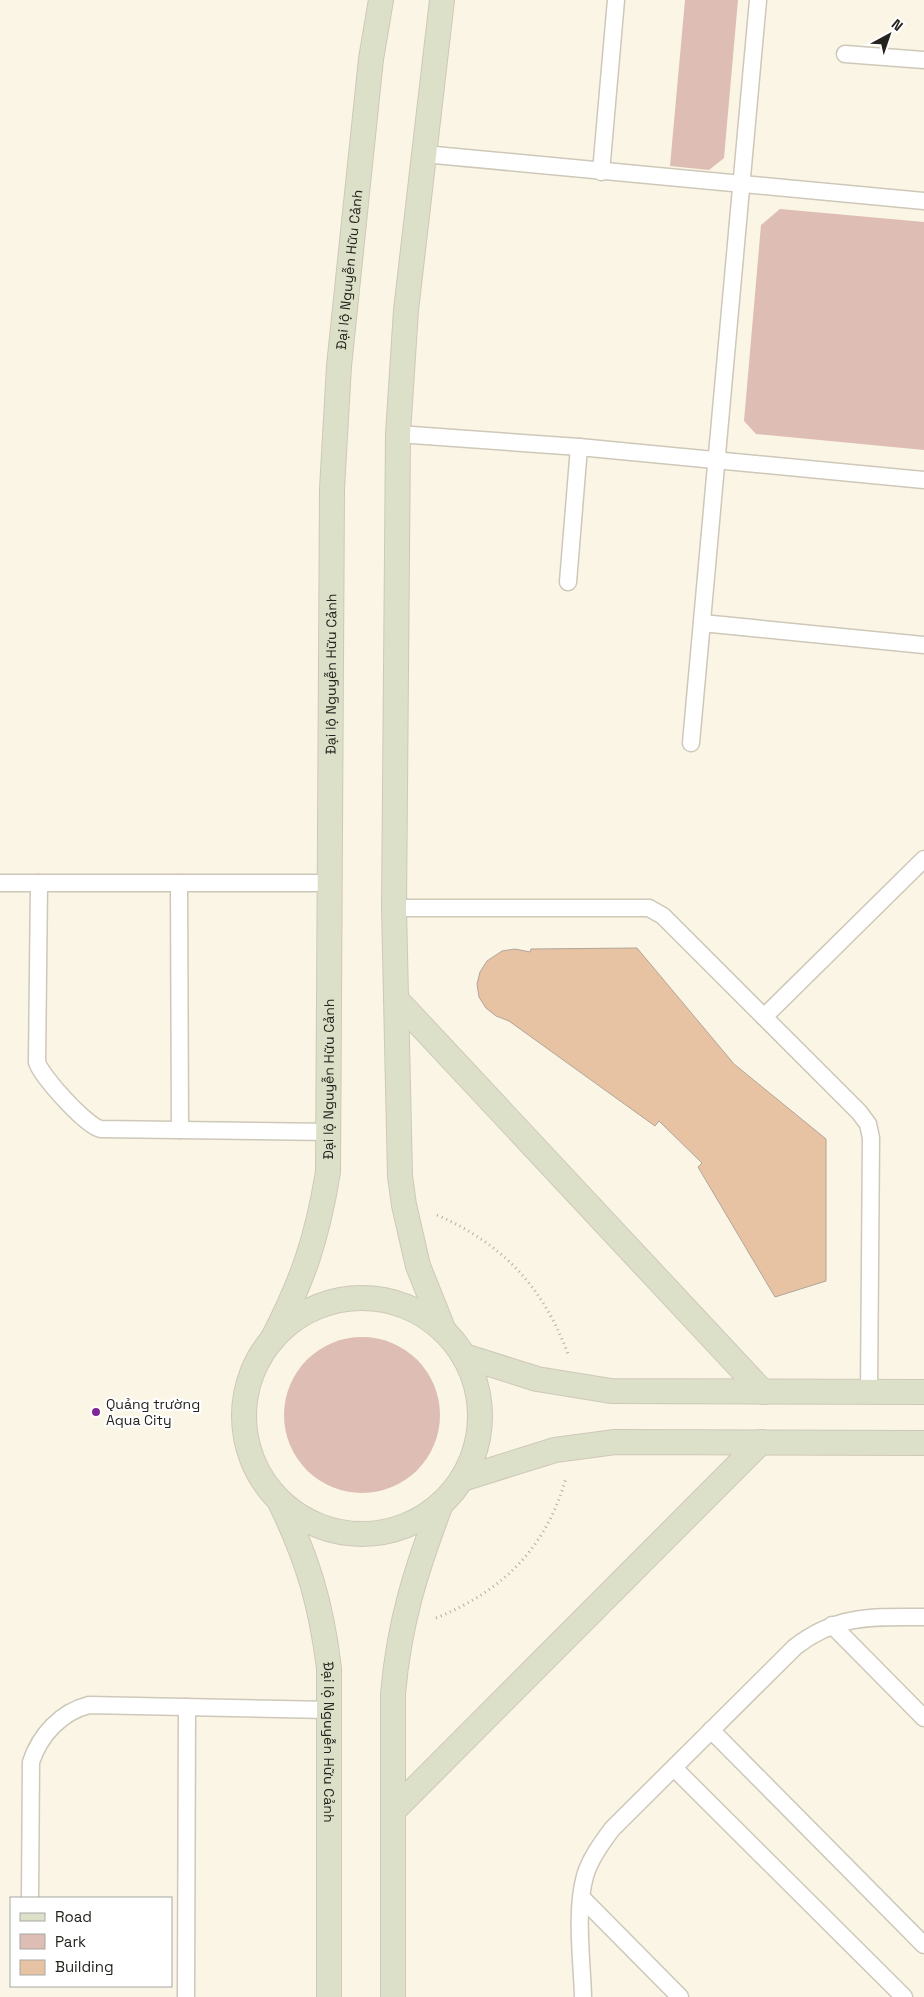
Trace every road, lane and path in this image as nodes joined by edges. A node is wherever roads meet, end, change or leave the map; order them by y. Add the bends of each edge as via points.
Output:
1 (381, 0) edge
2 (442, 0) edge
3 (616, 0) edge
4 (758, 0) edge
5 (845, 54) dead end
6 (924, 60) edge
7 (424, 154) junction
8 (601, 172) junction
9 (742, 184) junction
10 (924, 201) edge
11 (398, 434) junction
12 (579, 447) junction
13 (717, 460) junction
14 (924, 480) edge
15 (568, 582) dead end
16 (702, 623) junction
17 (924, 644) edge
18 (692, 743) dead end
19 (924, 859) edge
20 (0, 883) edge
21 (39, 883) junction
22 (179, 883) junction
23 (330, 883) junction
24 (394, 908) junction
25 (396, 999) junction
26 (764, 1017) junction
27 (180, 1130) junction
28 (329, 1132) junction
29 (437, 1216) dead end
30 (444, 1331) junction
31 (272, 1340) junction
32 (568, 1354) dead end
33 (464, 1356) junction
34 (869, 1391) junction
35 (763, 1392) junction
36 (924, 1392) edge
37 (761, 1442) junction
38 (924, 1443) edge
39 (566, 1478) dead end
40 (462, 1479) junction
41 (277, 1496) junction
42 (441, 1504) junction
43 (924, 1617) edge
44 (436, 1618) dead end
45 (832, 1624) junction
46 (187, 1707) junction
47 (329, 1710) junction
48 (924, 1718) edge
49 (711, 1730) junction
50 (674, 1768) junction
51 (392, 1811) junction
52 (30, 1897) edge
53 (582, 1898) junction
54 (924, 1944) edge
55 (186, 1997) edge
56 (329, 1997) edge
57 (394, 1997) edge
58 (582, 1997) edge
59 (680, 1997) edge
60 (904, 1997) edge

1 - 23 main road, Đại lộ Nguyễn Hữu Cảnh via 371,58 340,356 333,480
2 - 7 main road
3 - 8 street
4 - 9 street
5 - 6 street
7 - 8 street
7 - 11 main road via 406,310
8 - 9 street
9 - 10 street
9 - 13 street
11 - 12 street
11 - 24 main road
12 - 13 street
12 - 15 street
13 - 14 street
13 - 16 street
16 - 17 street
16 - 18 street
19 - 26 street
20 - 21 street
21 - 22 street
21 - 27 street via 39,1068 95,1128
22 - 23 street
22 - 27 street
23 - 28 main road, Đại lộ Nguyễn Hữu Cảnh
24 - 25 main road
24 - 26 street via 649,908 664,916
25 - 30 main road via 398,1149 404,1205 418,1266
25 - 35 main road
26 - 34 street via 859,1112 870,1131
27 - 28 street
28 - 31 main road, Đại lộ Nguyễn Hữu Cảnh via 328,1172 314,1240 294,1298
29 - 32 path via 483,1240 515,1266 546,1306
30 - 31 main road via 408,1307 356,1298 314,1308 291,1321
30 - 33 main road
31 - 41 main road via 251,1376 244,1418 253,1460
33 - 35 main road via 538,1379 611,1391
33 - 40 main road via 476,1386 480,1418 475,1450
34 - 35 main road
34 - 36 main road
37 - 38 main road
37 - 40 main road via 588,1444 521,1459
37 - 51 main road
39 - 44 path via 546,1529 521,1563 483,1595
40 - 42 main road
41 - 42 main road via 301,1516 321,1526 362,1534 405,1526
41 - 47 main road, Đại lộ Nguyễn Hữu Cảnh via 310,1574 319,1608 328,1668
42 - 51 main road via 410,1590 398,1640 393,1694
43 - 45 street via 872,1616
45 - 48 street
45 - 49 street via 795,1647
46 - 47 street
46 - 52 street via 88,1705 75,1708 36,1747 31,1762
46 - 55 street
47 - 56 main road, Đại lộ Nguyễn Hữu Cảnh
49 - 50 street
49 - 54 street
50 - 53 street via 604,1840 590,1862
50 - 60 street
51 - 57 main road
53 - 58 street
53 - 59 street

